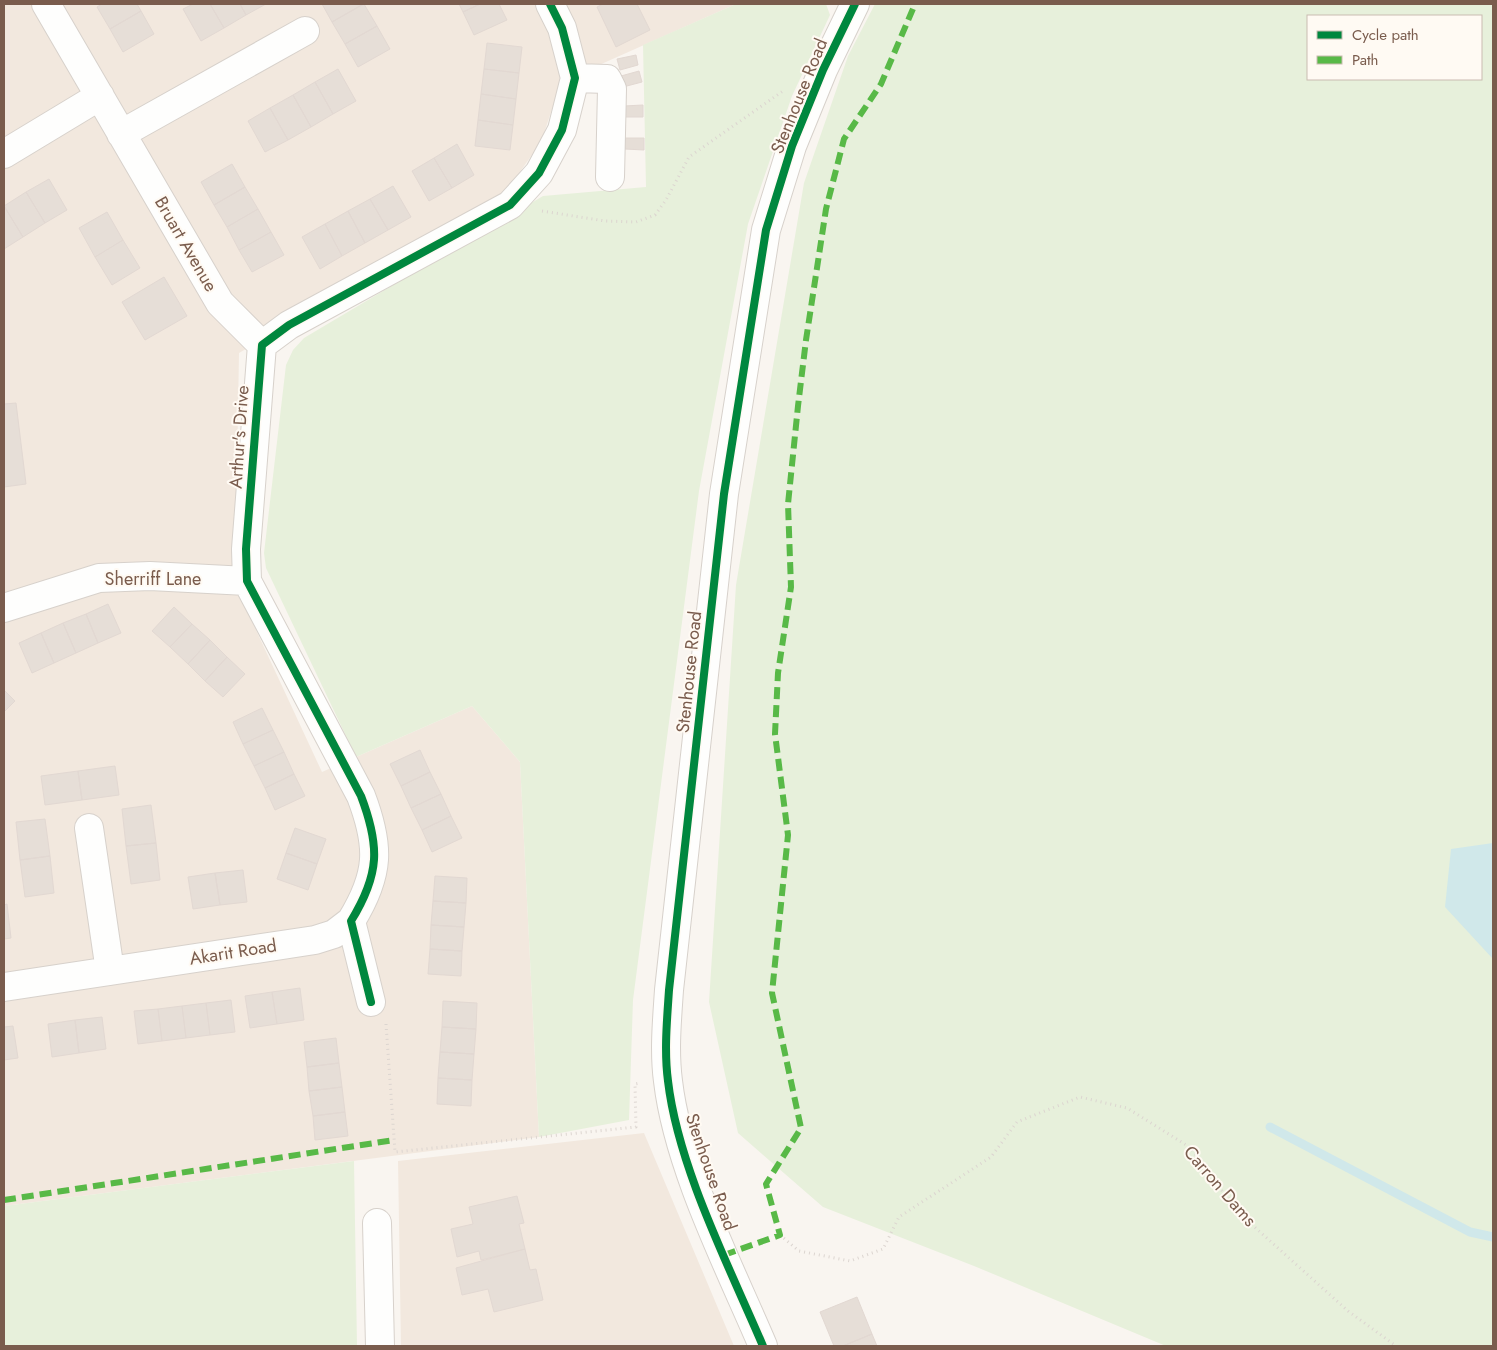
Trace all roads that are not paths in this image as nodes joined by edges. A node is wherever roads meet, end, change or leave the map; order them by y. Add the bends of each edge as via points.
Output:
1 (46, 4) edge
2 (550, 4) edge
3 (855, 4) edge
4 (305, 31) dead end
5 (575, 78) junction
6 (100, 96) junction
7 (122, 134) junction
8 (4, 154) edge
9 (610, 177) dead end
10 (262, 345) junction
11 (247, 581) junction
12 (4, 608) edge
13 (89, 828) dead end
14 (351, 921) junction
15 (110, 971) junction
16 (4, 987) edge
17 (371, 1002) road end
18 (377, 1223) dead end
19 (380, 1346) edge
20 (763, 1346) edge

1 - 6 street, Bruart Avenue
2 - 5 street via 562,28
3 - 20 street, Stenhouse Road via 792,146 766,230 724,494 671,964 666,1035 668,1081 676,1128 697,1188
4 - 7 street
5 - 9 street via 607,79 612,89
5 - 10 street via 562,130 539,173 510,205 289,325
6 - 7 street, Bruart Avenue
6 - 8 street
7 - 10 street, Bruart Avenue via 220,303
10 - 11 street, Arthur's Drive via 246,540
11 - 12 street, Sherriff Lane via 150,576 99,578
11 - 14 street, Arthur's Drive via 361,796 373,827 375,859 366,896
13 - 15 street
14 - 15 street, Akarit Road via 334,934 315,940
14 - 17 street
15 - 16 street, Akarit Road
18 - 19 street

